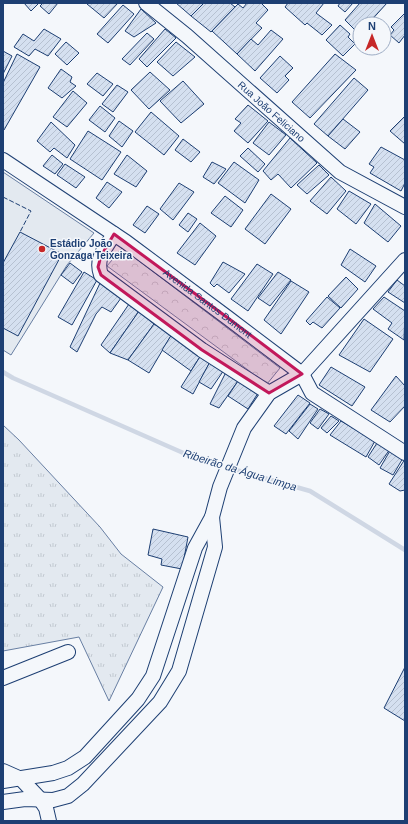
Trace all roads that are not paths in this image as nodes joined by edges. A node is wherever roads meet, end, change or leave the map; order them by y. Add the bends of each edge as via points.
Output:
1 (146, 3) edge
2 (3, 160) edge
3 (405, 207) edge
4 (114, 234) junction
5 (405, 260) edge
6 (302, 374) junction
7 (269, 393) junction
8 (405, 453) edge
9 (212, 517) junction
10 (68, 652) dead end
11 (3, 678) edge
12 (3, 771) edge
13 (21, 779) junction
14 (3, 781) edge
15 (40, 798) junction
16 (3, 802) edge
17 (48, 821) edge

1 - 3 street, Rua João Feliciano via 187,36 340,172
2 - 4 street, Avenida Santos Dumont
4 - 6 street, Avenida Santos Dumont
4 - 7 street via 101,256 98,267 101,275 202,350
5 - 6 street
6 - 7 street
6 - 8 street, Avenida Santos Dumont via 312,394
7 - 9 street via 244,428 220,487
9 - 13 street via 195,548 153,676 138,699 85,757 68,768
9 - 15 street via 215,547 179,670 160,702 83,784 68,796 53,800
10 - 11 street
12 - 13 street
13 - 14 street
13 - 15 street
15 - 16 street
15 - 17 street via 46,808

